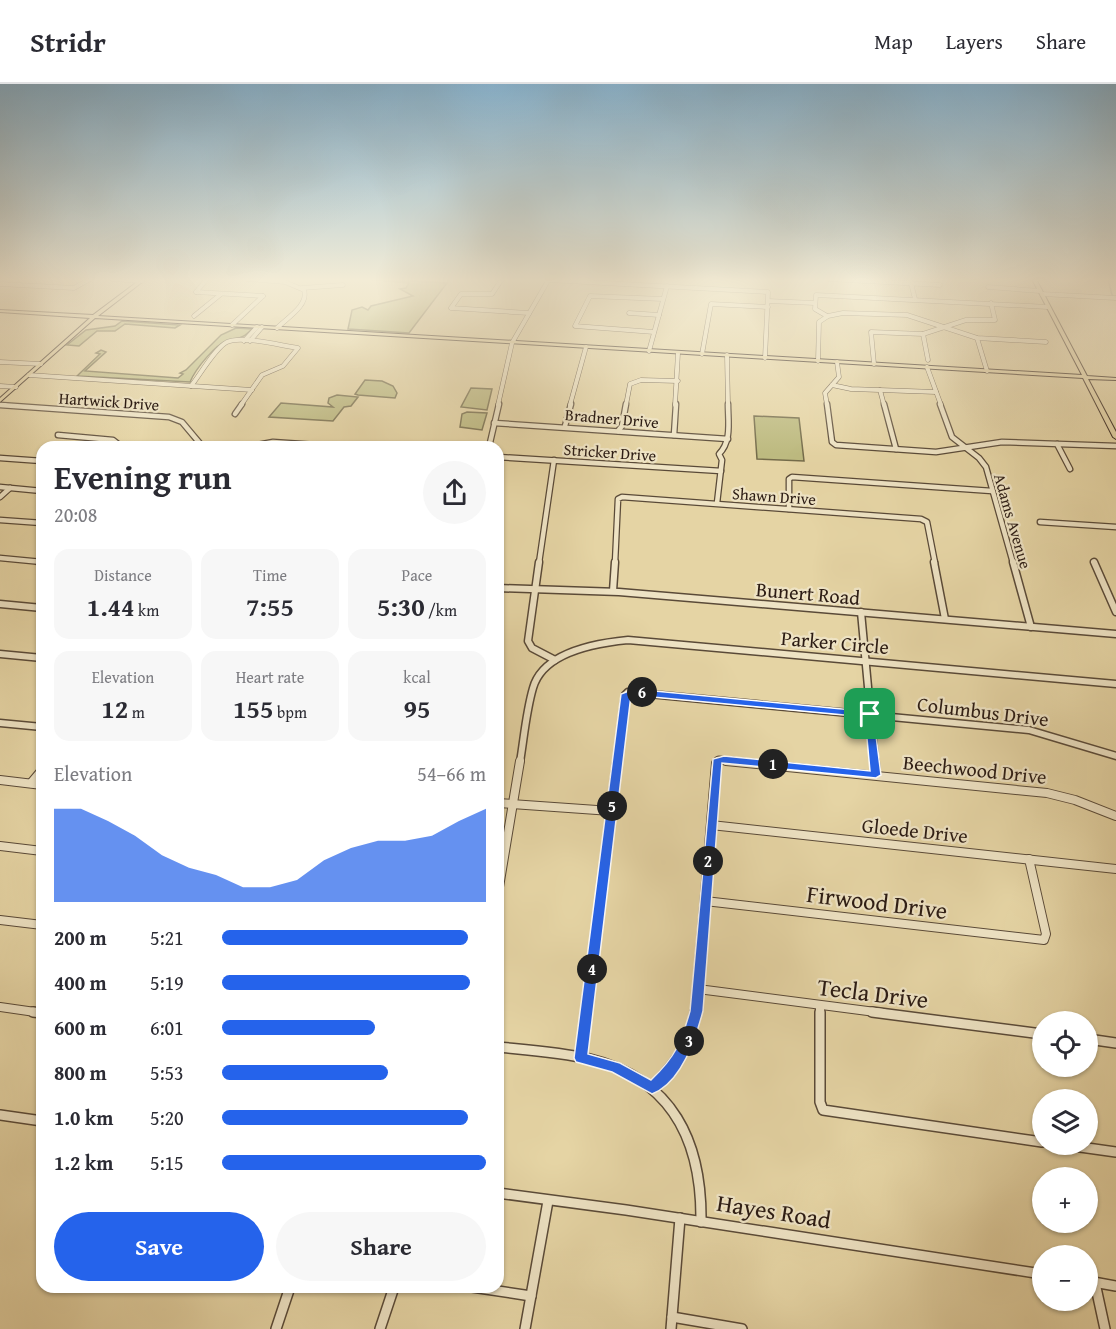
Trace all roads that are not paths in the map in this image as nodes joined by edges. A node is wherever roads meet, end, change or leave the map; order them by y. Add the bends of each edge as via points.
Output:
1 (71, 337) edge
2 (248, 337) edge
3 (253, 337) edge
4 (420, 337) edge
5 (515, 337) edge
6 (653, 337) edge
7 (705, 337) edge
8 (766, 337) edge
9 (818, 337) edge
10 (872, 337) edge
11 (924, 337) edge
12 (1064, 337) edge
13 (977, 338) joint
14 (244, 340) junction
15 (250, 341) junction
16 (1046, 342) dead end
17 (512, 343) junction
18 (586, 347) junction
19 (649, 351) junction
20 (678, 353) junction
21 (702, 354) junction
22 (727, 356) junction
23 (765, 358) junction
24 (928, 360) dead end
25 (818, 361) junction
26 (0, 362) edge
27 (837, 362) junction
28 (41, 364) junction
29 (874, 364) junction
30 (927, 368) junction
31 (987, 371) junction
32 (29, 375) junction
33 (1085, 377) junction
34 (1116, 379) edge
35 (678, 381) junction
36 (832, 385) junction
37 (0, 386) edge
38 (190, 386) junction
39 (16, 387) junction
40 (252, 390) junction
41 (880, 390) junction
42 (936, 392) junction
43 (0, 403) edge
44 (236, 414) dead end
45 (494, 423) junction
46 (565, 426) junction
47 (618, 431) junction
48 (58, 435) dead end
49 (674, 435) junction
50 (1116, 437) edge
51 (728, 439) junction
52 (113, 441) edge
53 (197, 441) edge
54 (490, 441) edge
55 (1057, 444) junction
56 (1116, 446) edge
57 (963, 447) junction
58 (896, 449) junction
59 (504, 457) edge
60 (0, 458) edge
61 (554, 460) junction
62 (36, 461) edge
63 (1070, 469) dead end
64 (720, 471) junction
65 (0, 488) edge
66 (10, 488) junction
67 (36, 490) edge
68 (993, 491) junction
69 (0, 496) edge
70 (717, 503) junction
71 (789, 509) junction
72 (0, 520) edge
73 (1040, 522) dead end
74 (36, 523) edge
75 (1116, 527) edge
76 (0, 558) edge
77 (36, 561) edge
78 (1094, 562) dead end
79 (504, 588) edge
80 (534, 589) junction
81 (613, 591) junction
82 (0, 604) edge
83 (36, 607) edge
84 (861, 612) junction
85 (1116, 612) edge
86 (945, 619) junction
87 (1031, 627) junction
88 (1116, 634) edge
89 (0, 654) edge
90 (36, 657) edge
91 (555, 660) junction
92 (865, 662) junction
93 (1116, 684) edge
94 (870, 714) junction
95 (0, 723) edge
96 (36, 726) edge
97 (1116, 756) edge
98 (876, 775) junction
99 (36, 777) edge
100 (0, 780) edge
101 (31, 783) junction
102 (36, 784) edge
103 (504, 803) edge
104 (513, 804) junction
105 (611, 811) junction
106 (1116, 816) edge
107 (711, 825) junction
108 (0, 846) edge
109 (36, 850) edge
110 (504, 857) edge
111 (1029, 860) junction
112 (1116, 869) edge
113 (705, 901) junction
114 (0, 920) edge
115 (36, 924) edge
116 (698, 989) junction
117 (820, 1006) junction
118 (0, 1007) edge
119 (36, 1011) edge
120 (1032, 1033) edge
121 (1098, 1040) edge
122 (1116, 1043) edge
123 (504, 1048) edge
124 (581, 1058) junction
125 (652, 1088) junction
126 (0, 1115) edge
127 (36, 1120) edge
128 (1032, 1141) edge
129 (1098, 1149) edge
130 (1116, 1152) edge
131 (504, 1194) edge
132 (548, 1201) junction
133 (680, 1218) junction
134 (701, 1222) junction
135 (1032, 1272) edge
136 (1098, 1283) edge
137 (1116, 1286) edge
138 (504, 1292) edge
139 (288, 1293) edge
140 (391, 1293) edge
141 (531, 1296) junction
142 (1098, 1306) edge
143 (672, 1317) junction
144 (276, 1329) edge
145 (380, 1329) edge
146 (525, 1329) edge
147 (671, 1329) edge
148 (742, 1329) edge
149 (1105, 1329) edge

1 - 28 main road
2 - 14 street
3 - 15 street
4 - 17 main road
5 - 17 street
6 - 19 street
7 - 21 street
8 - 23 street
9 - 25 street
10 - 29 street
11 - 24 street
12 - 33 main road
13 - 16 street
13 - 31 street
14 - 15 street
14 - 38 street via 226,343
15 - 40 street via 298,348 283,366 265,372
17 - 18 main road
17 - 45 street
18 - 19 main road
18 - 46 street
19 - 20 main road
20 - 21 main road
20 - 35 street
21 - 22 main road
22 - 23 main road
22 - 51 street
23 - 25 main road
25 - 27 main road
26 - 28 street
27 - 29 main road
27 - 36 street via 839,377
28 - 32 main road
29 - 30 main road
30 - 31 main road
30 - 42 street, Adams Avenue
31 - 33 main road
32 - 38 street
32 - 39 main road
33 - 34 main road
33 - 50 main road
35 - 47 street via 631,382
35 - 49 street
36 - 41 street
36 - 58 street via 825,394 832,442
37 - 39 street
38 - 40 street
39 - 43 main road
40 - 44 street
41 - 42 street
41 - 58 street
42 - 57 street, Adams Avenue via 952,437
43 - 53 street, Hartwick Drive via 169,417 184,424
45 - 46 street, Bradner Drive
45 - 54 street
46 - 47 street, Bradner Drive
47 - 49 street, Bradner Drive
48 - 52 street
49 - 51 street, Bradner Drive
51 - 64 street via 719,454
55 - 56 street
55 - 57 street via 1002,442
55 - 63 street
57 - 58 street via 936,452
57 - 68 street, Adams Avenue via 982,461
59 - 61 street, Stricker Drive
60 - 62 street
61 - 64 street, Stricker Drive
61 - 80 street
64 - 70 street
65 - 66 street
66 - 67 street
66 - 69 street
68 - 71 street via 791,477
68 - 87 street, Adams Avenue
70 - 71 street, Shawn Drive
70 - 81 street, Shawn Drive via 620,497
71 - 86 street, Shawn Drive via 925,520
72 - 74 street
73 - 75 street
76 - 77 street
78 - 85 street
79 - 80 street, Bunert Road
80 - 81 street, Bunert Road
80 - 91 street via 529,645
81 - 84 street, Bunert Road
82 - 83 street
84 - 86 street, Bunert Road
84 - 92 street
86 - 87 street, Bunert Road
87 - 88 street, Bunert Road
89 - 90 street
91 - 92 street, Parker Circle via 585,646 628,640
91 - 104 street via 533,686
92 - 93 street, Parker Circle
92 - 94 street
94 - 97 street, Columbus Drive via 1029,730
94 - 98 street
94 - 105 street, Columbus Drive via 628,692
95 - 96 street
98 - 106 street, Beechwood Drive via 1047,792
98 - 107 street, Beechwood Drive via 718,760
99 - 101 street
100 - 101 street
101 - 102 street
103 - 104 street
104 - 105 street
104 - 110 street
105 - 124 street
107 - 111 street, Gloede Drive
107 - 113 street
108 - 109 street
111 - 112 street, Gloede Drive
111 - 113 street, Firwood Drive via 1046,934 1044,940
113 - 116 street
114 - 115 street
116 - 117 street, Tecla Drive
116 - 125 street via 694,1025 687,1045
117 - 120 street, Tecla Drive
117 - 128 street via 820,1102 824,1110
118 - 119 street
121 - 122 street
123 - 124 street
124 - 125 street via 615,1067
125 - 134 street via 683,1124 693,1145 702,1184
126 - 127 street
129 - 130 street
131 - 132 street, Hayes Road
132 - 133 street, Hayes Road
132 - 141 street
133 - 134 street, Hayes Road
133 - 143 street
134 - 135 street, Hayes Road
136 - 137 street
138 - 141 street
139 - 144 street
140 - 145 street
141 - 146 street
142 - 149 street
143 - 147 street
143 - 148 street

